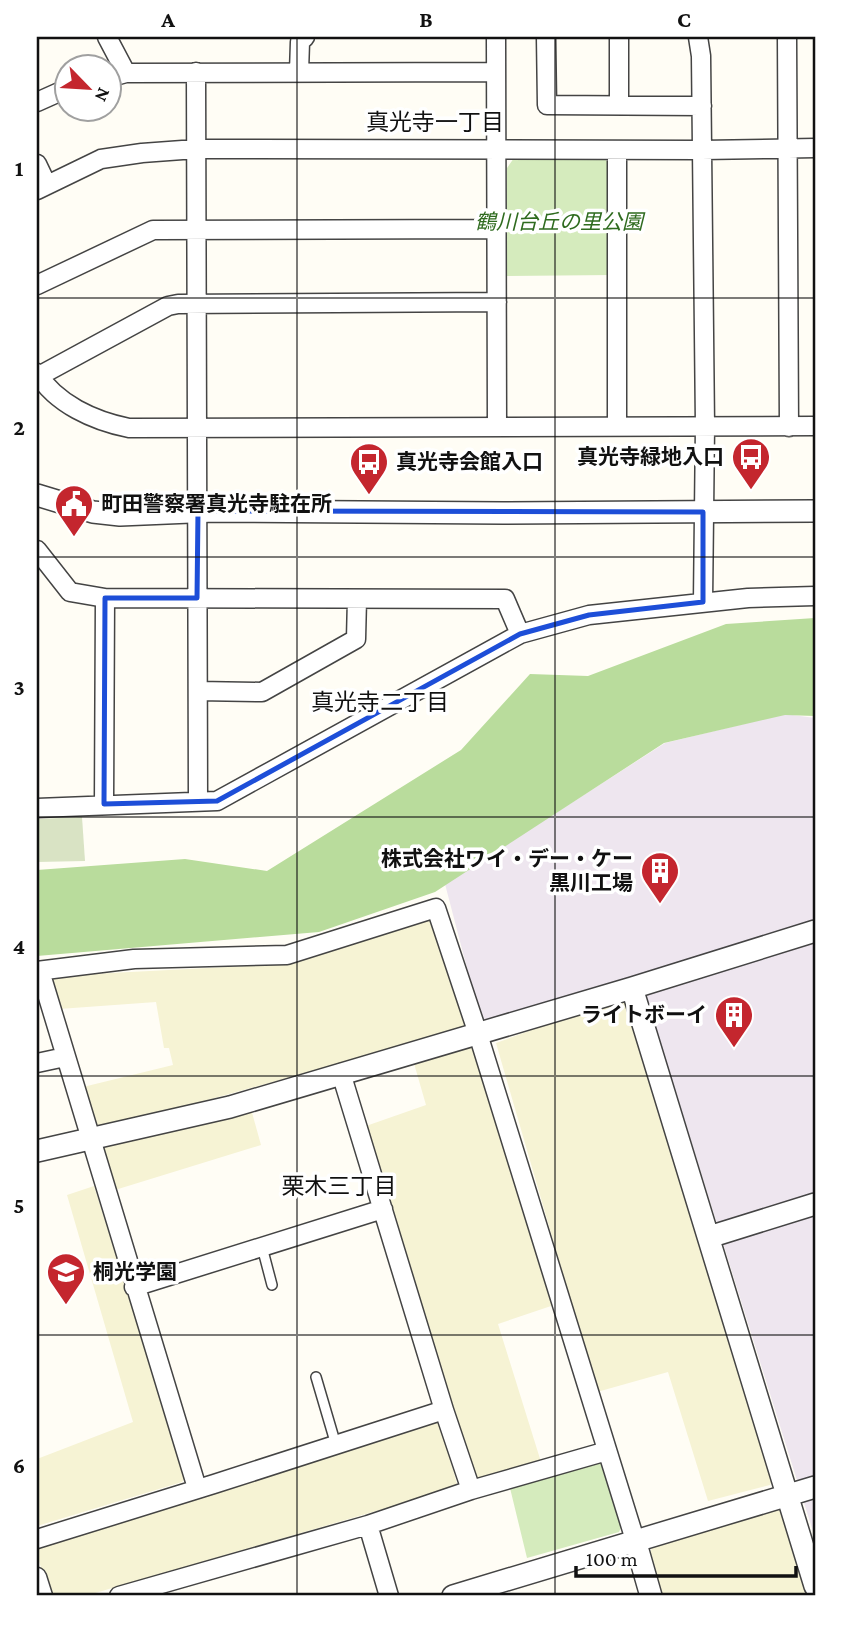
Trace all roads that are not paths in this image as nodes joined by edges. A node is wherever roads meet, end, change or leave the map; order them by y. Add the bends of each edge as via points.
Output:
1 (305, 37) edge
2 (496, 37) edge
3 (546, 37) edge
4 (619, 37) edge
5 (698, 37) edge
6 (787, 37) edge
7 (196, 72) junction
8 (299, 72) junction
9 (496, 72) junction
10 (122, 75) edge
11 (619, 105) junction
12 (702, 106) junction
13 (787, 148) junction
14 (815, 148) edge
15 (196, 149) junction
16 (496, 150) junction
17 (617, 150) junction
18 (702, 150) junction
19 (37, 164) edge
20 (42, 188) edge
21 (496, 229) junction
22 (196, 230) junction
23 (37, 285) edge
24 (497, 302) junction
25 (197, 304) junction
26 (38, 375) edge
27 (497, 426) junction
28 (617, 426) junction
29 (705, 426) junction
30 (815, 426) edge
31 (789, 427) junction
32 (197, 428) junction
33 (37, 495) edge
34 (198, 511) junction
35 (815, 511) edge
36 (703, 512) junction
37 (37, 550) edge
38 (815, 596) edge
39 (105, 598) junction
40 (198, 598) junction
41 (357, 599) junction
42 (703, 602) junction
43 (520, 634) junction
44 (198, 691) junction
45 (198, 801) junction
46 (104, 804) junction
47 (37, 808) edge
48 (815, 931) edge
49 (38, 971) edge
50 (632, 988) junction
51 (478, 1034) junction
52 (65, 1057) junction
53 (37, 1063) edge
54 (341, 1073) junction
55 (91, 1139) junction
56 (37, 1151) edge
57 (815, 1204) edge
58 (383, 1209) junction
59 (709, 1237) junction
60 (262, 1247) junction
61 (272, 1285) dead end
62 (134, 1287) junction
63 (316, 1377) dead end
64 (444, 1410) junction
65 (336, 1445) junction
66 (607, 1451) junction
67 (815, 1487) edge
68 (197, 1489) junction
69 (471, 1490) junction
70 (786, 1496) junction
71 (368, 1525) junction
72 (37, 1539) edge
73 (635, 1540) junction
74 (37, 1577) edge
75 (815, 1586) edge
76 (43, 1596) edge
77 (119, 1596) edge
78 (390, 1596) edge
79 (453, 1596) edge
80 (651, 1596) edge

1 - 8 street via 300,42
2 - 9 street
3 - 11 street via 547,106
4 - 11 street
5 - 12 street
6 - 13 street
7 - 8 street
7 - 10 street
7 - 15 street
8 - 9 street
9 - 16 street
11 - 12 street
12 - 18 street
13 - 14 street
13 - 18 street
13 - 31 street
15 - 16 street
15 - 20 street via 101,159
15 - 22 street
16 - 17 street
16 - 21 street
17 - 18 street
17 - 28 street
18 - 29 street
19 - 20 street
21 - 22 street
21 - 24 street
22 - 23 street via 153,230
22 - 25 street
24 - 25 street
24 - 27 street
25 - 26 street via 168,306
25 - 32 street
26 - 32 street via 68,404 110,425
27 - 28 street
27 - 32 street
28 - 29 street
29 - 31 street
29 - 36 street
30 - 31 street
32 - 34 street
33 - 34 street via 120,515
34 - 36 street
34 - 40 street
35 - 36 street
36 - 42 street
37 - 39 street via 70,592
38 - 42 street
39 - 40 street
39 - 46 street
40 - 41 street
40 - 44 street
41 - 43 street via 505,599
41 - 44 street via 356,639 262,692
42 - 43 street via 589,615
43 - 45 street via 217,800
44 - 45 street
45 - 46 street
46 - 47 street
48 - 50 street
49 - 51 street via 134,959 287,955 436,908
49 - 52 street
50 - 51 street
50 - 59 street
51 - 54 street
51 - 66 street
52 - 53 street
52 - 55 street
54 - 55 street via 230,1107
54 - 58 street
55 - 56 street
55 - 62 street
57 - 59 street
58 - 60 street
58 - 64 street
59 - 70 street
60 - 61 lane
60 - 62 street
62 - 68 street
63 - 65 lane
64 - 65 street
64 - 69 street
65 - 68 street
66 - 69 street
66 - 73 street
67 - 70 street
68 - 72 street
69 - 71 street
70 - 73 street
70 - 75 street
71 - 77 street
71 - 78 street
73 - 79 street
73 - 80 street
74 - 76 street

